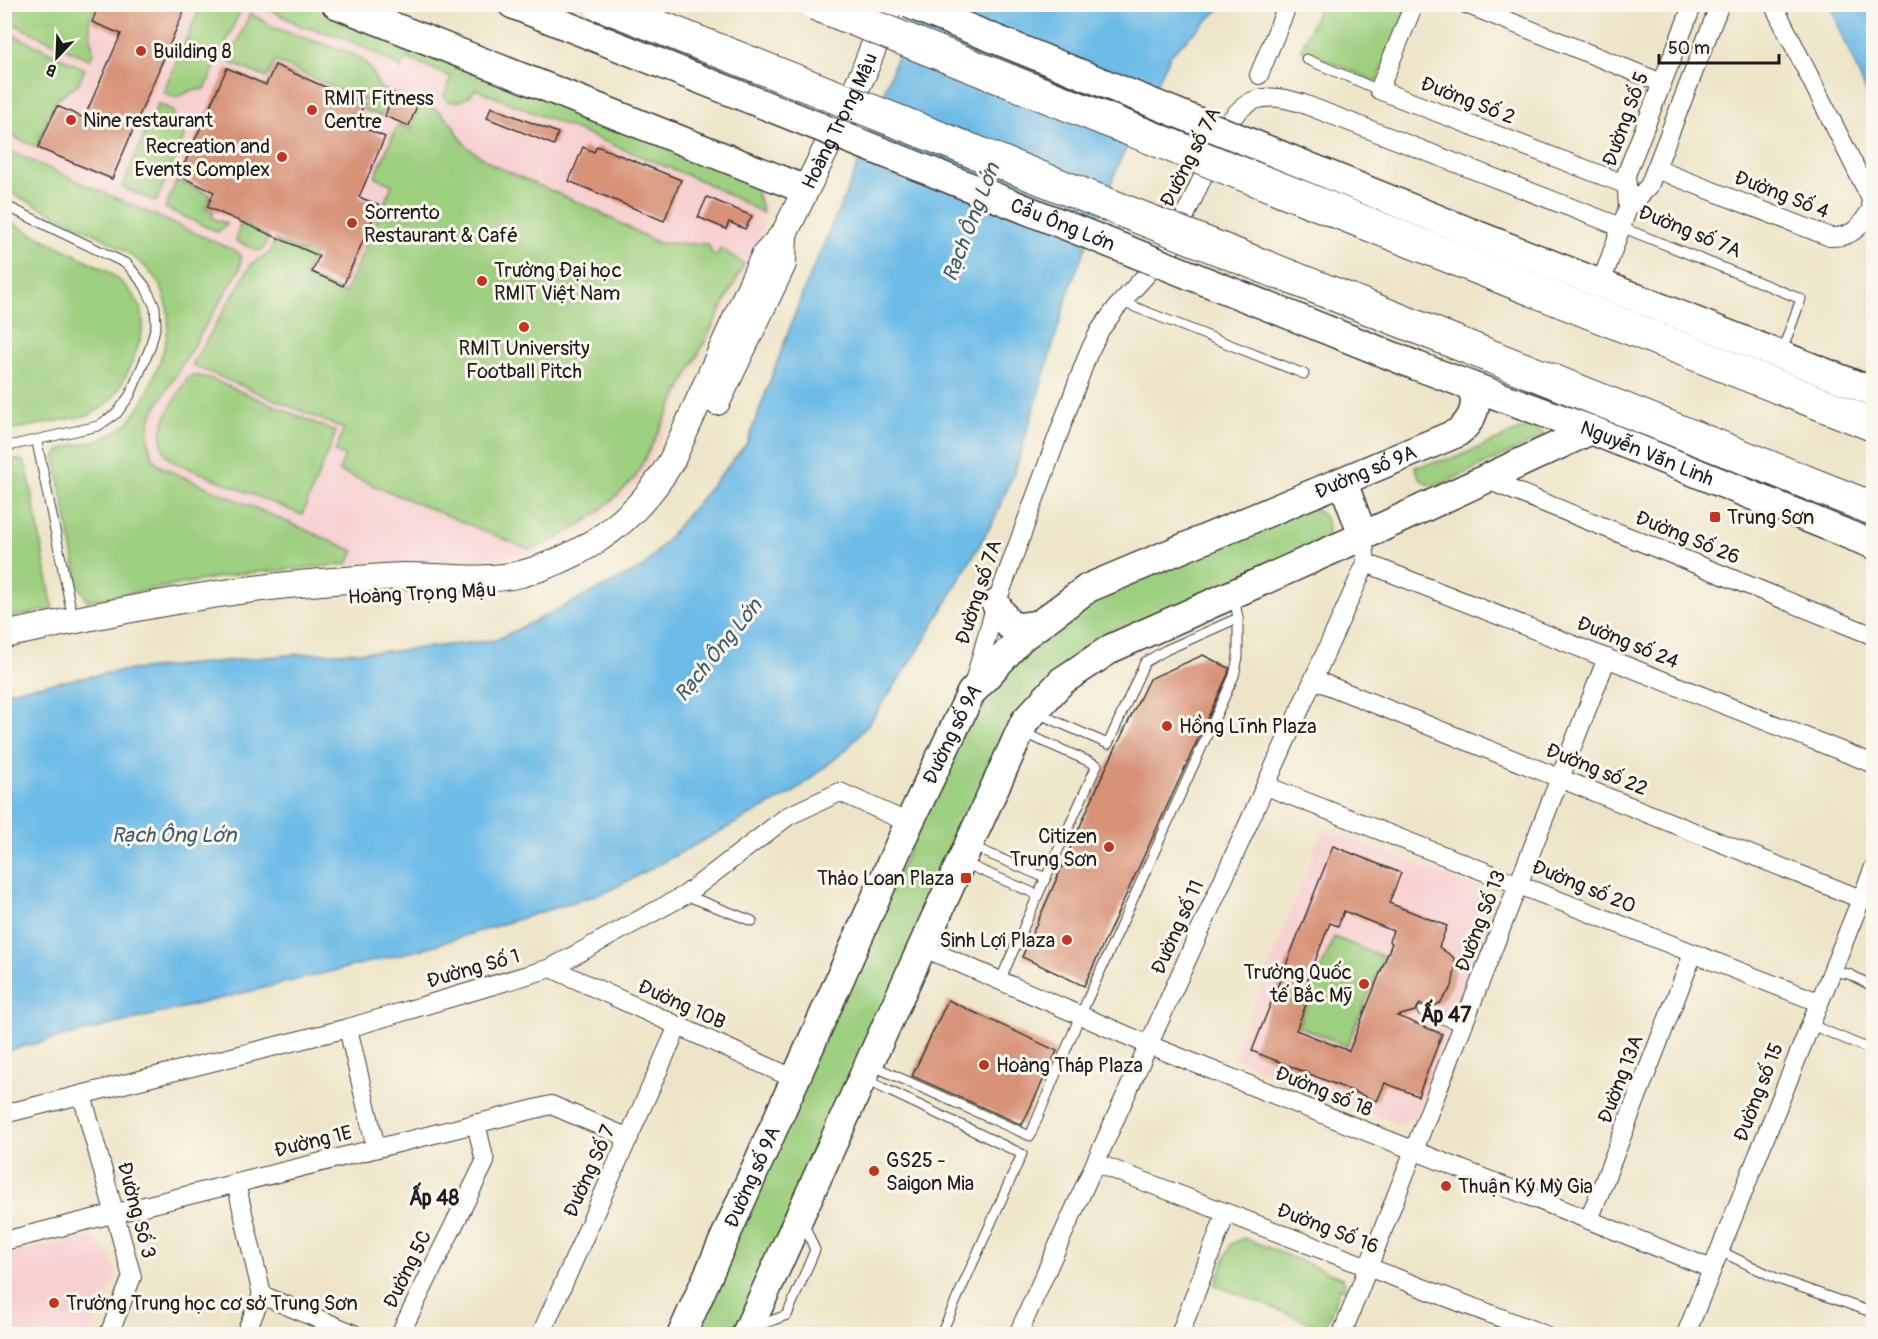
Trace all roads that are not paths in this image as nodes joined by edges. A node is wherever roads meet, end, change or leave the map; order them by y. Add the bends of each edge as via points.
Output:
1 (336, 4) edge
2 (512, 4) edge
3 (601, 4) edge
4 (816, 4) edge
5 (890, 4) edge
6 (909, 4) edge
7 (1288, 4) edge
8 (1414, 4) edge
9 (1466, 4) edge
10 (1693, 4) edge
11 (1720, 4) edge
12 (1768, 7) edge
13 (1306, 60) dead end
14 (1259, 75) dead end
15 (1662, 82) junction
16 (1379, 90) junction
17 (1656, 168) junction
18 (1627, 185) junction
19 (804, 189) junction
20 (4, 205) edge
21 (1628, 208) junction
22 (1621, 227) junction
23 (784, 234) junction
24 (1466, 247) junction
25 (1600, 286) junction
26 (1122, 302) junction
27 (1432, 333) joint
28 (1780, 356) junction
29 (1417, 366) joint
30 (1304, 374) dead end
31 (1470, 386) junction
32 (1874, 392) edge
33 (1874, 425) edge
34 (1592, 430) junction
35 (37, 442) junction
36 (4, 447) edge
37 (1485, 479) junction
38 (1343, 482) junction
39 (1874, 509) edge
40 (1874, 545) edge
41 (1364, 550) junction
42 (996, 604) junction
43 (1236, 606) junction
44 (73, 621) junction
45 (1040, 624) junction
46 (4, 635) edge
47 (1874, 636) edge
48 (1160, 639) junction
49 (4, 650) edge
50 (1607, 658) junction
51 (1315, 680) junction
52 (971, 693) junction
53 (1026, 721) junction
54 (1874, 764) edge
55 (1561, 779) junction
56 (1266, 786) junction
57 (909, 823) junction
58 (964, 853) junction
59 (1874, 867) edge
60 (1046, 878) junction
61 (1518, 885) junction
62 (685, 895) junction
63 (1038, 895) junction
64 (1861, 900) junction
65 (752, 921) dead end
66 (922, 947) junction
67 (1693, 954) junction
68 (551, 968) junction
69 (1831, 970) junction
70 (1000, 981) junction
71 (1874, 987) edge
72 (1818, 1002) junction
73 (1422, 1011) dead end
74 (1080, 1016) junction
75 (1809, 1024) junction
76 (678, 1026) junction
77 (1463, 1027) junction
78 (348, 1028) junction
79 (1149, 1046) junction
80 (1868, 1048) dead end
81 (865, 1071) junction
82 (795, 1079) junction
83 (82, 1095) junction
84 (4, 1114) edge
85 (476, 1123) junction
86 (629, 1138) junction
87 (376, 1148) junction
88 (1414, 1151) junction
89 (1096, 1163) junction
90 (236, 1183) junction
91 (1226, 1213) junction
92 (115, 1214) junction
93 (1589, 1220) junction
94 (4, 1241) edge
95 (1720, 1251) junction
96 (1368, 1268) junction
97 (1712, 1269) junction
98 (262, 1295) junction
99 (1874, 1313) edge
100 (748, 1331) edge
101 (109, 1335) edge
102 (245, 1335) edge
103 (354, 1335) edge
104 (400, 1335) edge
105 (541, 1335) edge
106 (682, 1335) edge
107 (941, 1335) edge
108 (1018, 1335) edge
109 (1180, 1335) edge
110 (1342, 1335) edge
111 (1543, 1335) edge
112 (1686, 1335) edge

1 - 19 main road
2 - 29 main road, Cầu Ông Lớn, bridge
3 - 27 highway, Cầu Ông Lớn, bridge
4 - 24 highway, bridge
5 - 19 main road, Hoàng Trọng Mậu via 863,74
6 - 24 main road, bridge
7 - 14 street
8 - 16 street
9 - 15 street
10 - 15 street, Đường Số 5
11 - 17 street
12 - 17 street, Đường Số 4 via 1870,197 1872,208 1862,225 1843,237 1830,237
13 - 16 lane
15 - 18 street, Đường Số 5 via 1626,175
16 - 18 street, Đường Số 2
17 - 21 street via 1649,186
18 - 21 street, Đường Số 5
19 - 23 main road, Hoàng Trọng Mậu
20 - 35 lane via 127,264 145,286 155,307 156,325 150,348 130,395 117,414 98,426
21 - 22 street
22 - 25 street
22 - 26 street, Đường số 7A via 1301,103 1272,96 1244,105 1233,116 1170,249
22 - 28 lane, Đường số 7A via 1801,299
23 - 44 main road, Hoàng Trọng Mậu via 764,256 680,444 658,484 602,539 519,574 320,582 246,590
23 - 49 main road, Hoàng Trọng Mậu via 783,264 674,489 647,524 606,555 552,579 524,586 463,594 391,593 252,605
24 - 25 main road
24 - 33 highway
25 - 28 main road
26 - 30 lane
26 - 42 street, Đường số 7A via 1100,330 1088,354
27 - 39 highway, Nguyễn Văn Linh
28 - 32 main road
29 - 31 main road, Nguyễn Văn Linh
31 - 34 main road, Nguyễn Văn Linh
31 - 38 main road, Đường số 9A via 1475,402 1465,427
34 - 37 main road
34 - 40 main road, Nguyễn Văn Linh
35 - 36 lane
35 - 44 lane
37 - 41 main road
37 - 47 street, Đường Số 26
38 - 41 main road
38 - 45 main road, Đường số 9A via 1088,588
41 - 43 main road
41 - 50 street, Đường số 24
41 - 51 street, Đường số 11
42 - 45 main road via 1009,625
42 - 52 street, Đường số 7A
43 - 48 main road
43 - 74 lane via 1238,657 1234,676
44 - 46 main road, Hoàng Trọng Mậu
45 - 52 main road, Đường số 9A via 1021,638
48 - 53 main road via 1112,648 1062,681
48 - 53 lane via 1108,744
50 - 54 street, Đường số 24
50 - 55 street, Đường Số 13
51 - 55 street, Đường số 22
51 - 56 street, Đường số 11
52 - 57 main road, Đường số 9A
53 - 58 main road
53 - 60 lane via 1097,765
55 - 61 street, Đường Số 13
55 - 64 street, Đường số 22
56 - 61 street, Đường số 20
56 - 79 street, Đường số 11
57 - 62 street, Đường Số 1 via 840,792 788,816
57 - 82 main road, Đường số 9A
58 - 60 lane
58 - 63 lane
58 - 66 main road
59 - 64 street, Đường số 15
60 - 63 lane
61 - 67 street, Đường số 20
61 - 77 street, Đường Số 13
62 - 65 lane
62 - 68 street, Đường Số 1
63 - 70 lane
64 - 69 street, Đường số 15
66 - 70 street, Đường số 18
66 - 81 main road
67 - 72 street, Đường số 20
67 - 93 street, Đường 13A
68 - 76 street, Đường 10B
68 - 78 street, Đường Số 1
69 - 71 lane
69 - 72 street, Đường số 15
70 - 74 street, Đường số 18
72 - 75 street, Đường số 15
73 - 77 lane
74 - 79 street, Đường số 18
74 - 81 lane via 1030,1136
75 - 80 lane
75 - 95 street, Đường số 15
76 - 82 street, Đường 10B
76 - 86 street, Đường Số 7
77 - 88 street, Đường Số 13
78 - 83 street, Đường Số 1
78 - 87 street
79 - 88 street, Đường số 18
79 - 89 street, Đường số 11
81 - 100 main road
81 - 107 lane via 1022,1154
82 - 106 main road, Đường số 9A
83 - 84 street, Đường Số 1
83 - 92 street, Đường Số 3
85 - 86 street, Đường 1E via 551,1105
85 - 87 street, Đường 1E
85 - 104 street, Đường 5C via 484,1162
86 - 105 street, Đường Số 7
87 - 90 street, Đường 1E
88 - 93 street, Đường số 18
88 - 96 street, Đường Số 13
89 - 91 street, Đường Số 16
89 - 108 street, Đường số 11
90 - 92 street, Đường 1E
90 - 98 street
91 - 96 street, Đường Số 16
91 - 109 street
92 - 94 street, Đường 1E
92 - 101 street, Đường Số 3 via 132,1277
93 - 97 street, Đường số 18
95 - 97 street, Đường số 15
95 - 99 lane via 1778,1279
96 - 110 street, Đường Số 13
96 - 111 street, Đường Số 16
97 - 112 street, Đường số 15
98 - 102 street
98 - 103 street

